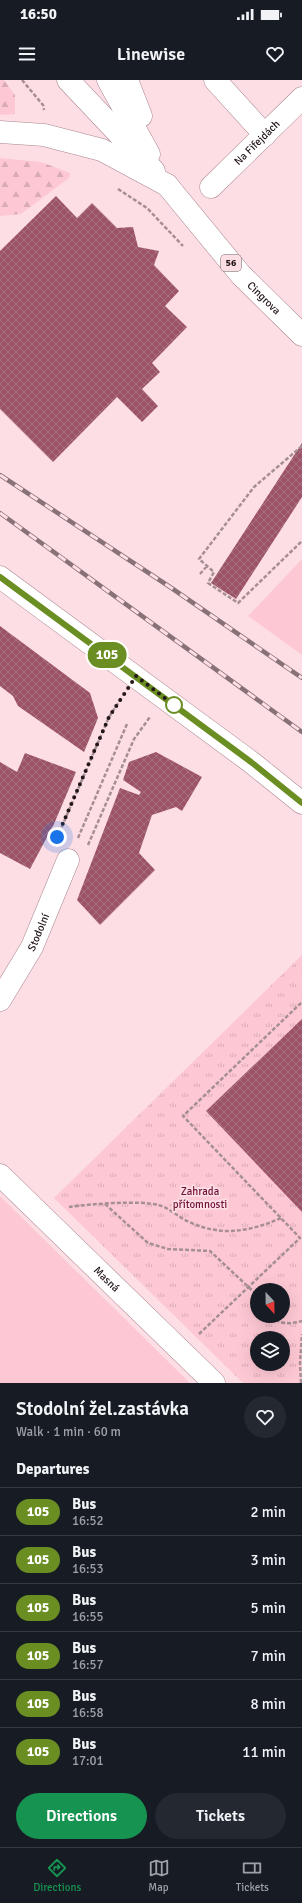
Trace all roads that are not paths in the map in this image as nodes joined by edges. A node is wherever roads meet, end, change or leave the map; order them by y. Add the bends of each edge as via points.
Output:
1 (68, 80) edge
2 (108, 80) edge
3 (127, 80) edge
4 (215, 80) edge
5 (302, 98) edge
6 (0, 132) edge
7 (265, 135) junction
8 (167, 185) junction
9 (211, 187) dead end
10 (302, 335) edge
11 (0, 577) edge
12 (302, 803) edge
13 (68, 860) road end
14 (0, 1000) edge
15 (0, 1175) edge
16 (214, 1383) edge

1 - 8 main road, 56
2 - 8 main road, 56
3 - 8 main road, 56
4 - 7 main road
5 - 7 main road, Na Fifejdách
6 - 8 main road, 56 via 44,136 102,150
7 - 9 main road, Na Fifejdách
8 - 10 main road, Cingrova / 56 via 241,275
11 - 12 main road via 251,762
13 - 14 main road, Stodolní via 32,948
15 - 16 main road, Masná

